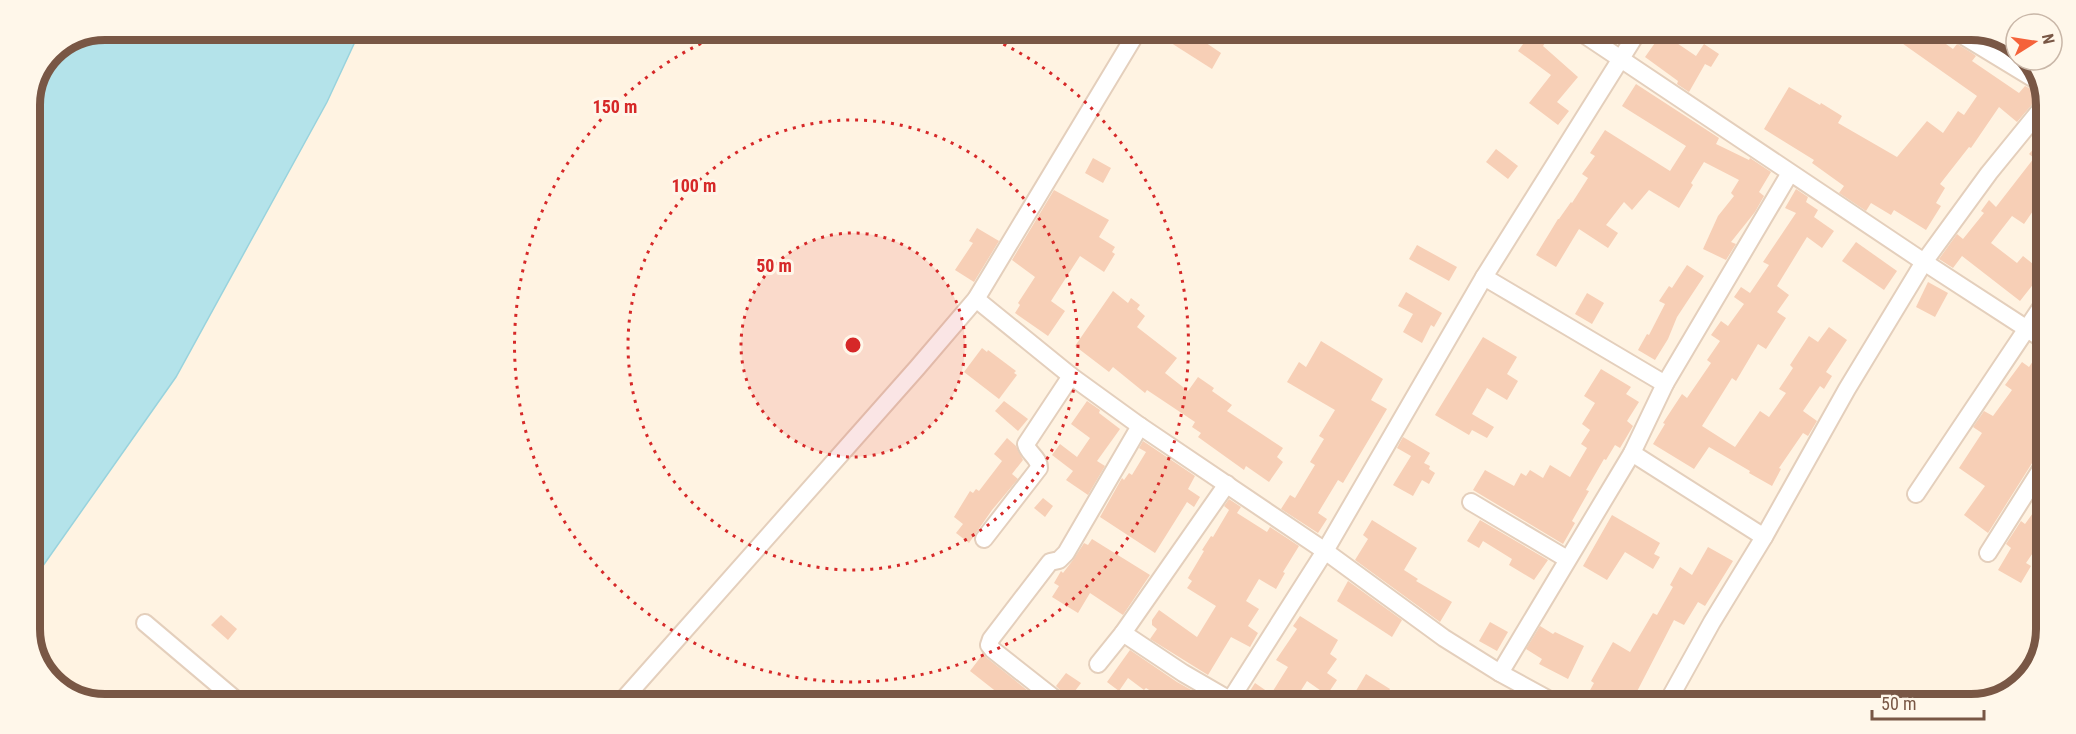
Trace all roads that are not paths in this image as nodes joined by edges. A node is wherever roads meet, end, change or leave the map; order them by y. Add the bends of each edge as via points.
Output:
1 (1132, 40) edge
2 (1592, 40) edge
3 (1632, 40) edge
4 (1970, 40) edge
5 (1620, 59) junction
6 (2028, 75) edge
7 (2035, 116) edge
8 (1790, 173) junction
9 (1924, 262) junction
10 (1484, 277) junction
11 (976, 299) junction
12 (2035, 316) edge
13 (2028, 328) junction
14 (2035, 334) edge
15 (1071, 376) junction
16 (1665, 384) junction
17 (1140, 426) junction
18 (1632, 453) junction
19 (2036, 478) edge
20 (1227, 484) junction
21 (1916, 494) dead end
22 (1471, 502) dead end
23 (1764, 537) junction
24 (984, 539) dead end
25 (1325, 551) junction
26 (1988, 553) dead end
27 (1568, 559) junction
28 (145, 623) dead end
29 (1123, 633) junction
30 (1098, 664) dead end
31 (1500, 673) junction
32 (228, 693) edge
33 (629, 693) edge
34 (1047, 693) edge
35 (1216, 693) edge
36 (1237, 693) edge
37 (1537, 693) edge
38 (1673, 693) edge

1 - 11 street
2 - 5 street
3 - 5 street
4 - 6 street
5 - 8 street
5 - 10 street
7 - 9 street
8 - 9 street
8 - 16 street
9 - 13 street
9 - 23 street
10 - 16 street
10 - 25 street
11 - 15 street
11 - 33 street
12 - 13 street
13 - 14 street
13 - 21 street
15 - 17 street
15 - 24 street via 1026,444 1039,468
16 - 18 street
17 - 20 street
17 - 34 street via 1066,553 1050,562 993,634 989,645
18 - 23 street
18 - 27 street
19 - 26 street
20 - 25 street
20 - 29 street
22 - 27 street
23 - 38 street
25 - 31 street via 1444,638
25 - 36 street
27 - 31 street
28 - 32 street
29 - 30 street
29 - 35 street
31 - 37 street

